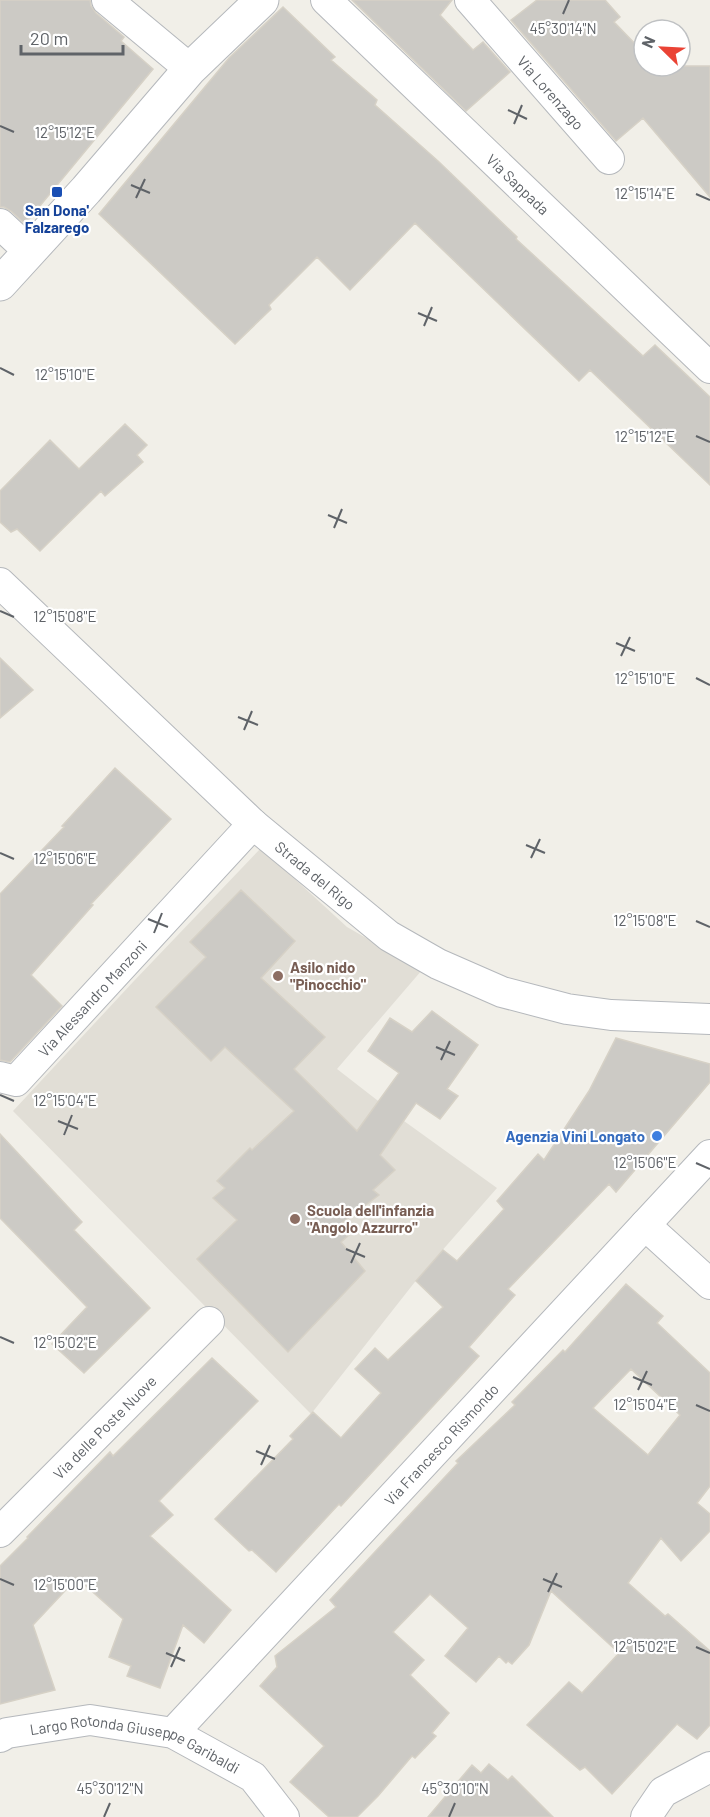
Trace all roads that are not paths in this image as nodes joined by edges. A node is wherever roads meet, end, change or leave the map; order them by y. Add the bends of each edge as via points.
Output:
1 (107, 0) edge
2 (262, 0) edge
3 (326, 0) edge
4 (470, 0) edge
5 (190, 69) junction
6 (609, 159) dead end
7 (0, 224) edge
8 (30, 252) junction
9 (0, 284) edge
10 (710, 368) edge
11 (0, 583) edge
12 (253, 824) junction
13 (710, 1019) edge
14 (0, 1077) edge
15 (710, 1155) edge
16 (645, 1225) junction
17 (710, 1284) edge
18 (209, 1322) dead end
19 (0, 1532) edge
20 (173, 1733) junction
21 (0, 1737) edge
22 (710, 1767) edge
23 (284, 1817) edge
24 (646, 1817) edge

1 - 5 street
2 - 5 street
3 - 10 street, Via Sappada
4 - 6 street, Via Lorenzago
5 - 8 street
7 - 8 street
8 - 9 street
11 - 12 street, Strada del Rigo
12 - 13 street, Strada del Rigo via 389,936 438,964 502,992 567,1009 611,1015
12 - 14 street, Via Alessandro Manzoni via 16,1081
15 - 16 street, Via Francesco Rismondo
16 - 17 street
16 - 20 street, Via Francesco Rismondo
18 - 19 street, Via delle Poste Nuove
20 - 21 street, Largo Rotonda Giuseppe Garibaldi via 90,1720
20 - 23 street, Largo Rotonda Giuseppe Garibaldi via 253,1777
22 - 24 street via 663,1792

